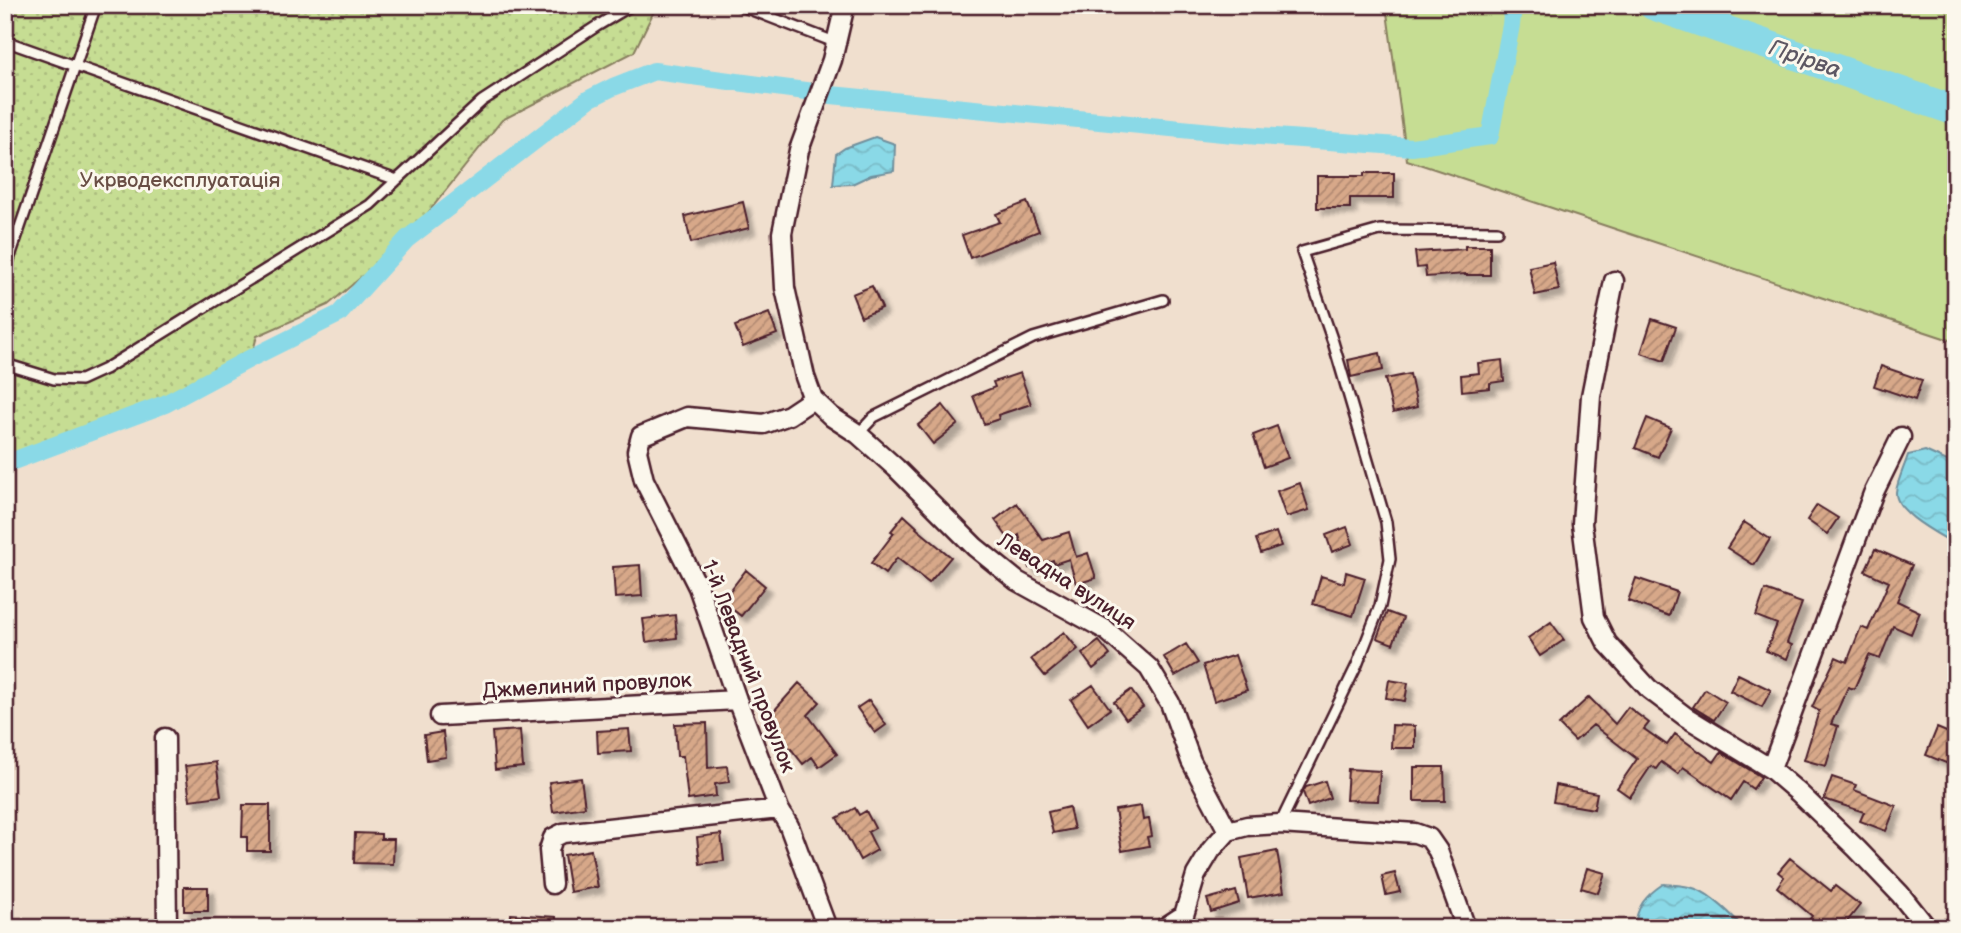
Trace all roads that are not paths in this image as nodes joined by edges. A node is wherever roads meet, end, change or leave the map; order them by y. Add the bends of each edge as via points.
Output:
1 (96, 5) edge
2 (632, 5) edge
3 (739, 5) edge
4 (845, 5) edge
5 (5, 41) edge
6 (837, 43) junction
7 (76, 65) junction
8 (397, 180) junction
9 (1497, 231) dead end
10 (5, 271) edge
11 (1614, 281) dead end
12 (1163, 299) dead end
13 (5, 364) edge
14 (813, 398) junction
15 (858, 434) junction
16 (1901, 437) dead end
17 (737, 700) junction
18 (440, 716) dead end
19 (165, 738) dead end
20 (1771, 769) junction
21 (779, 809) junction
22 (1280, 824) junction
23 (1228, 831) junction
24 (552, 884) dead end
25 (1187, 921) edge
26 (167, 928) edge
27 (827, 928) edge
28 (1164, 928) edge
29 (1466, 928) edge
30 (1927, 928) edge

1 - 7 lane
2 - 8 lane via 482,102
3 - 6 lane
4 - 6 street, Левадна вулиця
5 - 7 lane
6 - 14 street, Левадна вулиця via 799,150 782,233 785,288
7 - 8 lane
7 - 10 lane
8 - 13 lane via 370,205 106,369 81,380 54,379
9 - 22 lane via 1380,230 1302,252 1386,522 1390,559 1380,606 1357,665
11 - 20 street via 1591,396 1582,524 1594,617 1607,643 1649,689
12 - 15 lane via 1033,338 874,417
14 - 15 street, Левадна вулиця
14 - 17 street, 1-й Левадний провулок via 789,415 764,424 687,417 641,436 637,451 644,480 698,587
15 - 23 street, Левадна вулиця via 975,547 1017,581 1106,630 1149,668 1170,703 1191,761
16 - 20 street via 1873,494
17 - 18 street, Джмелиний провулок
17 - 21 street, 1-й Левадний провулок
19 - 26 street
20 - 30 street via 1857,849
21 - 24 street via 563,833 553,838 549,850
21 - 27 street, 1-й Левадний провулок
22 - 23 street
22 - 29 street via 1415,833 1429,838
23 - 25 street via 1196,875
25 - 28 street

